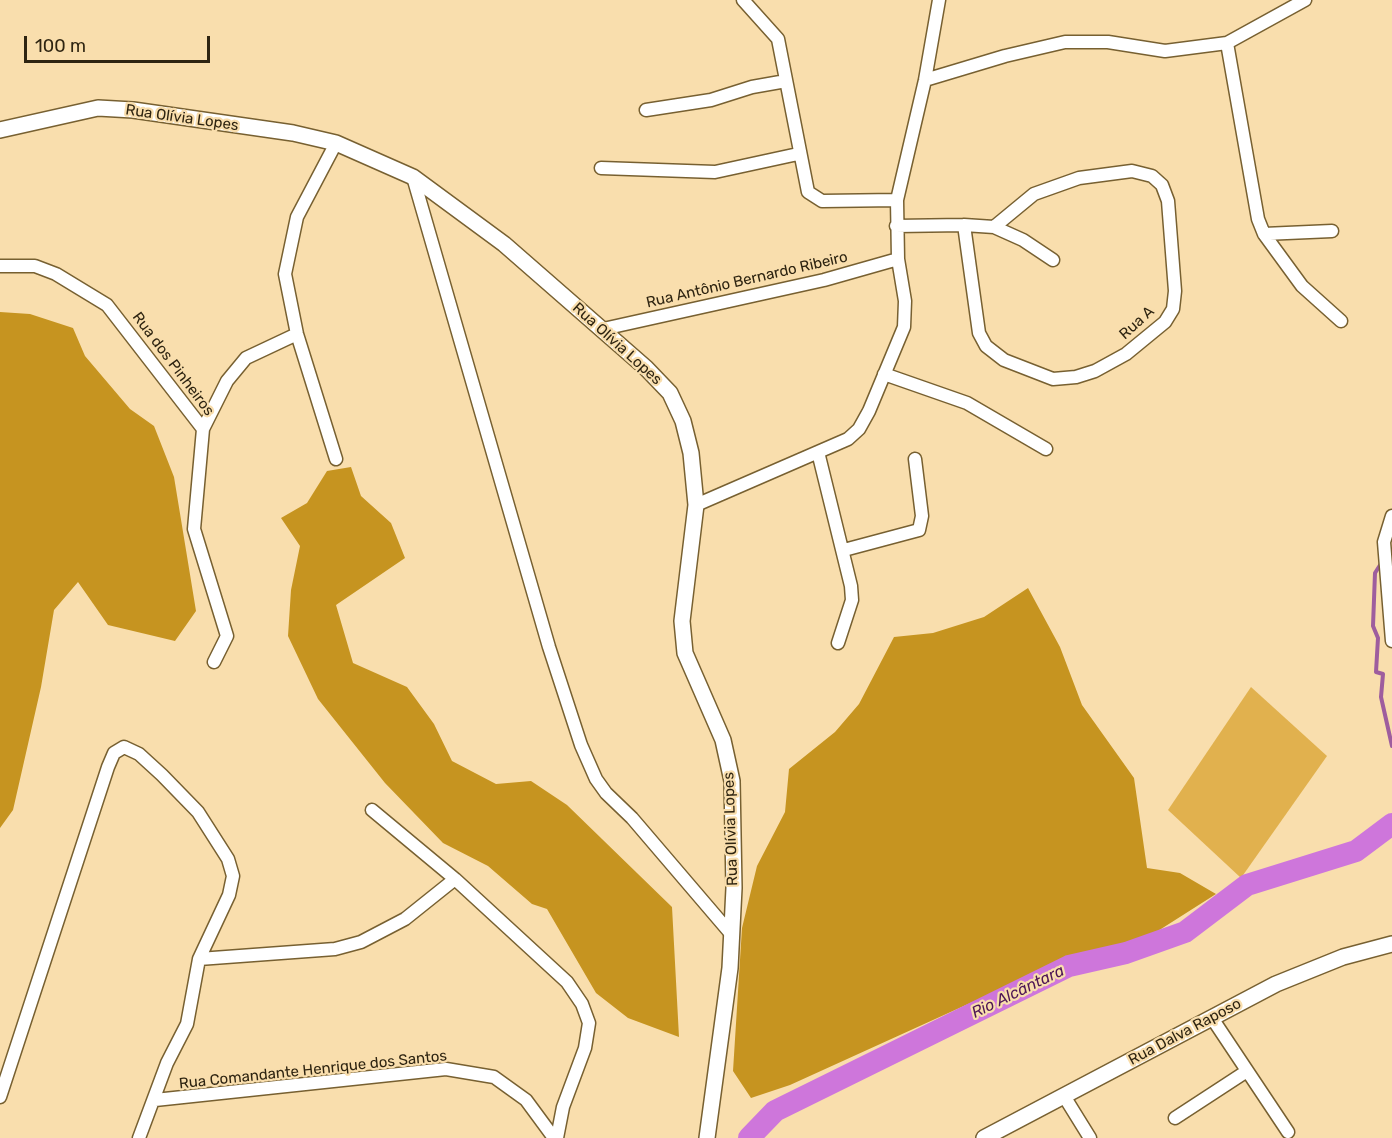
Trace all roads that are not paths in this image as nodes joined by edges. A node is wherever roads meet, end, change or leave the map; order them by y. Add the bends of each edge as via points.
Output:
1 (743, 0) edge
2 (939, 0) edge
3 (1305, 0) edge
4 (1227, 43) junction
5 (925, 80) junction
6 (786, 81) junction
7 (646, 110) dead end
8 (0, 130) edge
9 (336, 143) junction
10 (798, 154) junction
11 (601, 168) dead end
12 (413, 177) junction
13 (897, 200) junction
14 (964, 225) junction
15 (896, 226) junction
16 (994, 227) junction
17 (1332, 231) dead end
18 (1264, 234) junction
19 (898, 259) junction
20 (1053, 260) dead end
21 (0, 266) edge
22 (1341, 321) dead end
23 (603, 329) junction
24 (297, 334) junction
25 (884, 374) junction
26 (202, 429) junction
27 (1046, 449) dead end
28 (818, 452) junction
29 (336, 459) dead end
30 (915, 459) dead end
31 (696, 505) junction
32 (1392, 516) edge
33 (844, 550) junction
34 (1391, 627) edge
35 (1392, 641) edge
36 (838, 643) dead end
37 (214, 662) dead end
38 (372, 810) dead end
39 (455, 879) junction
40 (732, 935) junction
41 (1392, 944) edge
42 (199, 959) junction
43 (1212, 1018) junction
44 (1247, 1071) junction
45 (1064, 1096) junction
46 (0, 1097) edge
47 (155, 1100) junction
48 (1175, 1118) dead end
49 (1288, 1132) dead end
50 (139, 1138) edge
51 (555, 1138) edge
52 (707, 1138) edge
53 (984, 1138) edge
54 (1090, 1138) edge

1 - 6 street via 778,39
2 - 5 street
3 - 4 street
4 - 5 street via 1165,51 1108,42 1065,42
4 - 18 street via 1258,219
5 - 13 street
6 - 7 street via 711,100
6 - 10 street
8 - 9 street, Rua Olívia Lopes via 98,108 292,133
9 - 12 street, Rua Olívia Lopes
9 - 24 street via 297,217 288,255 285,274
10 - 11 street via 715,172
10 - 13 street via 804,183 813,197 822,201
12 - 23 street, Rua Olívia Lopes via 504,244
12 - 40 street via 549,647 581,744 606,793
13 - 15 street
14 - 15 street
14 - 16 street
14 - 16 street, Rua A via 979,333 986,346 1004,360 1053,379 1076,377 1126,354 1165,322 1173,309 1167,201 1162,185 1152,176 1132,171 1079,178 1034,194
15 - 19 street
16 - 20 street
17 - 18 street
18 - 22 street via 1302,286
19 - 23 street, Rua Antônio Bernardo Ribeiro via 824,280
19 - 25 street via 905,301 904,327
21 - 26 street, Rua dos Pinheiros via 34,266 56,274 107,304
23 - 31 street, Rua Olívia Lopes via 670,393 683,421 691,453
24 - 26 street via 246,358 227,381
24 - 29 street
25 - 27 street via 967,403
25 - 28 street via 859,429 848,439
26 - 37 street, Rua dos Pinheiros via 194,529 227,636
28 - 31 street
28 - 33 street
30 - 33 street via 922,516 919,530
31 - 40 street, Rua Olívia Lopes via 682,621 685,653 723,740 732,781
32 - 34 street via 1384,542
33 - 36 street via 852,600
34 - 35 street
38 - 39 street, Rua Comandante Henrique dos Santos
39 - 42 street via 405,919 361,942 334,949
39 - 51 street, Rua Comandante Henrique dos Santos via 567,982 582,1004 589,1023 585,1048
40 - 52 street, Rua Olívia Lopes via 725,1019
41 - 43 street, Rua Dalva Raposo via 1343,957 1276,984
42 - 46 street via 229,895 233,876 228,859 198,812 139,754 124,747 114,753 108,767
42 - 47 street via 187,1024 167,1063
43 - 44 street
43 - 45 street, Rua Dalva Raposo
44 - 48 street
44 - 49 street
45 - 53 street, Rua Dalva Raposo
45 - 54 street
47 - 50 street
47 - 51 street, Rua Comandante Henrique dos Santos via 446,1070 494,1077 526,1100

